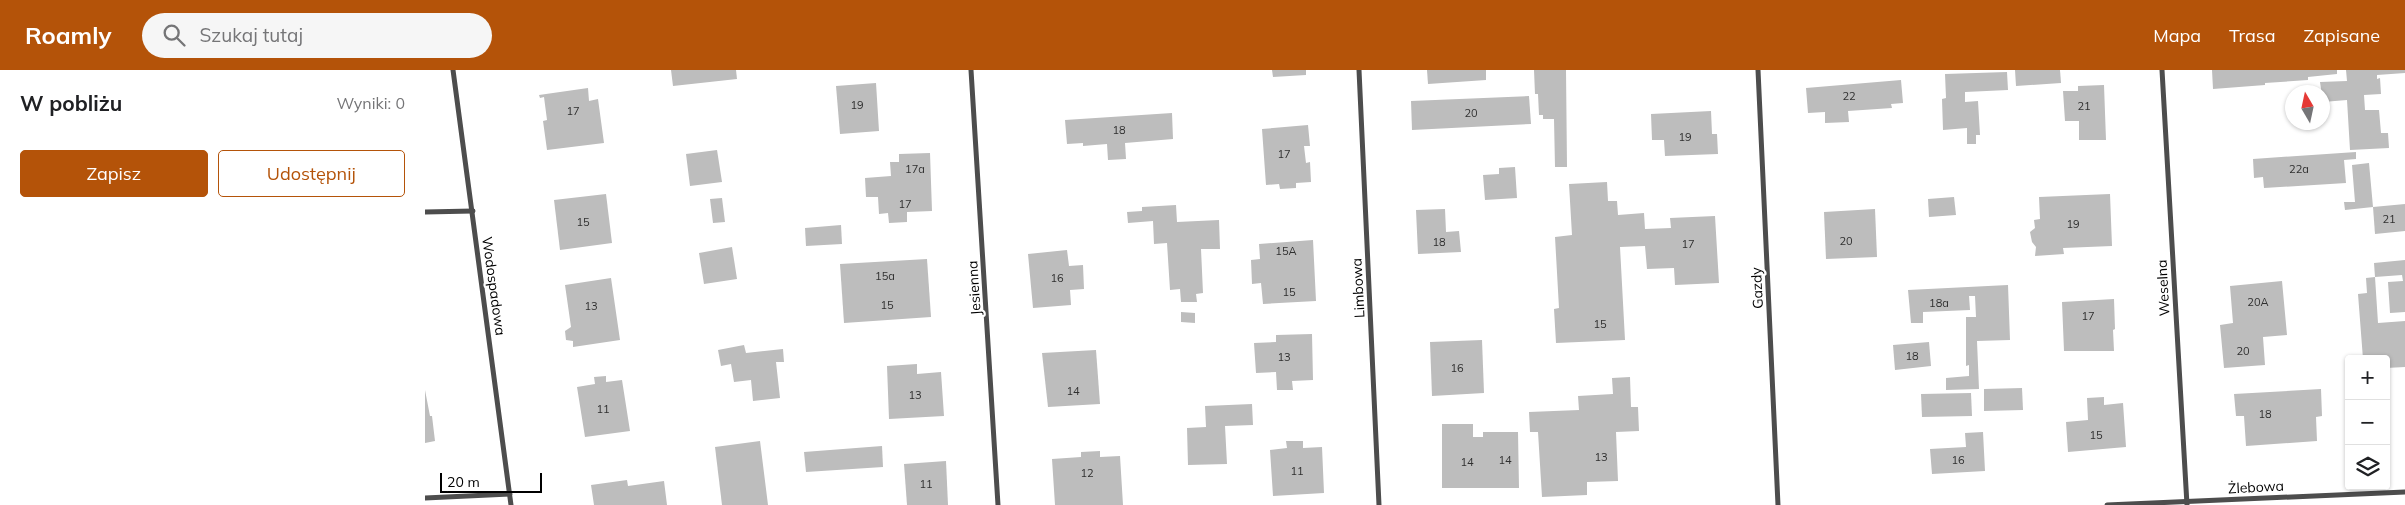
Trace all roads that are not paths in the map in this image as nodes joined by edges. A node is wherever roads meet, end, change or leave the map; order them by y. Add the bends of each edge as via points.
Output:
1 (453, 70) edge
2 (971, 70) edge
3 (1359, 70) edge
4 (1758, 70) edge
5 (2162, 70) edge
6 (473, 211) junction
7 (425, 212) edge
8 (2405, 492) edge
9 (510, 494) junction
10 (425, 498) edge
11 (2186, 504) edge
12 (511, 505) edge
13 (998, 505) edge
14 (1379, 505) edge
15 (1779, 505) edge
16 (2107, 505) edge

1 - 6 street, Wodospadowa
2 - 13 street, Jesienna
3 - 14 street, Limbowa
4 - 15 street, Gazdy
5 - 11 street, Weselna
6 - 7 street
6 - 9 street, Wodospadowa
8 - 11 street, Żlebowa
9 - 10 street
9 - 12 street, Wodospadowa
11 - 16 street, Żlebowa

